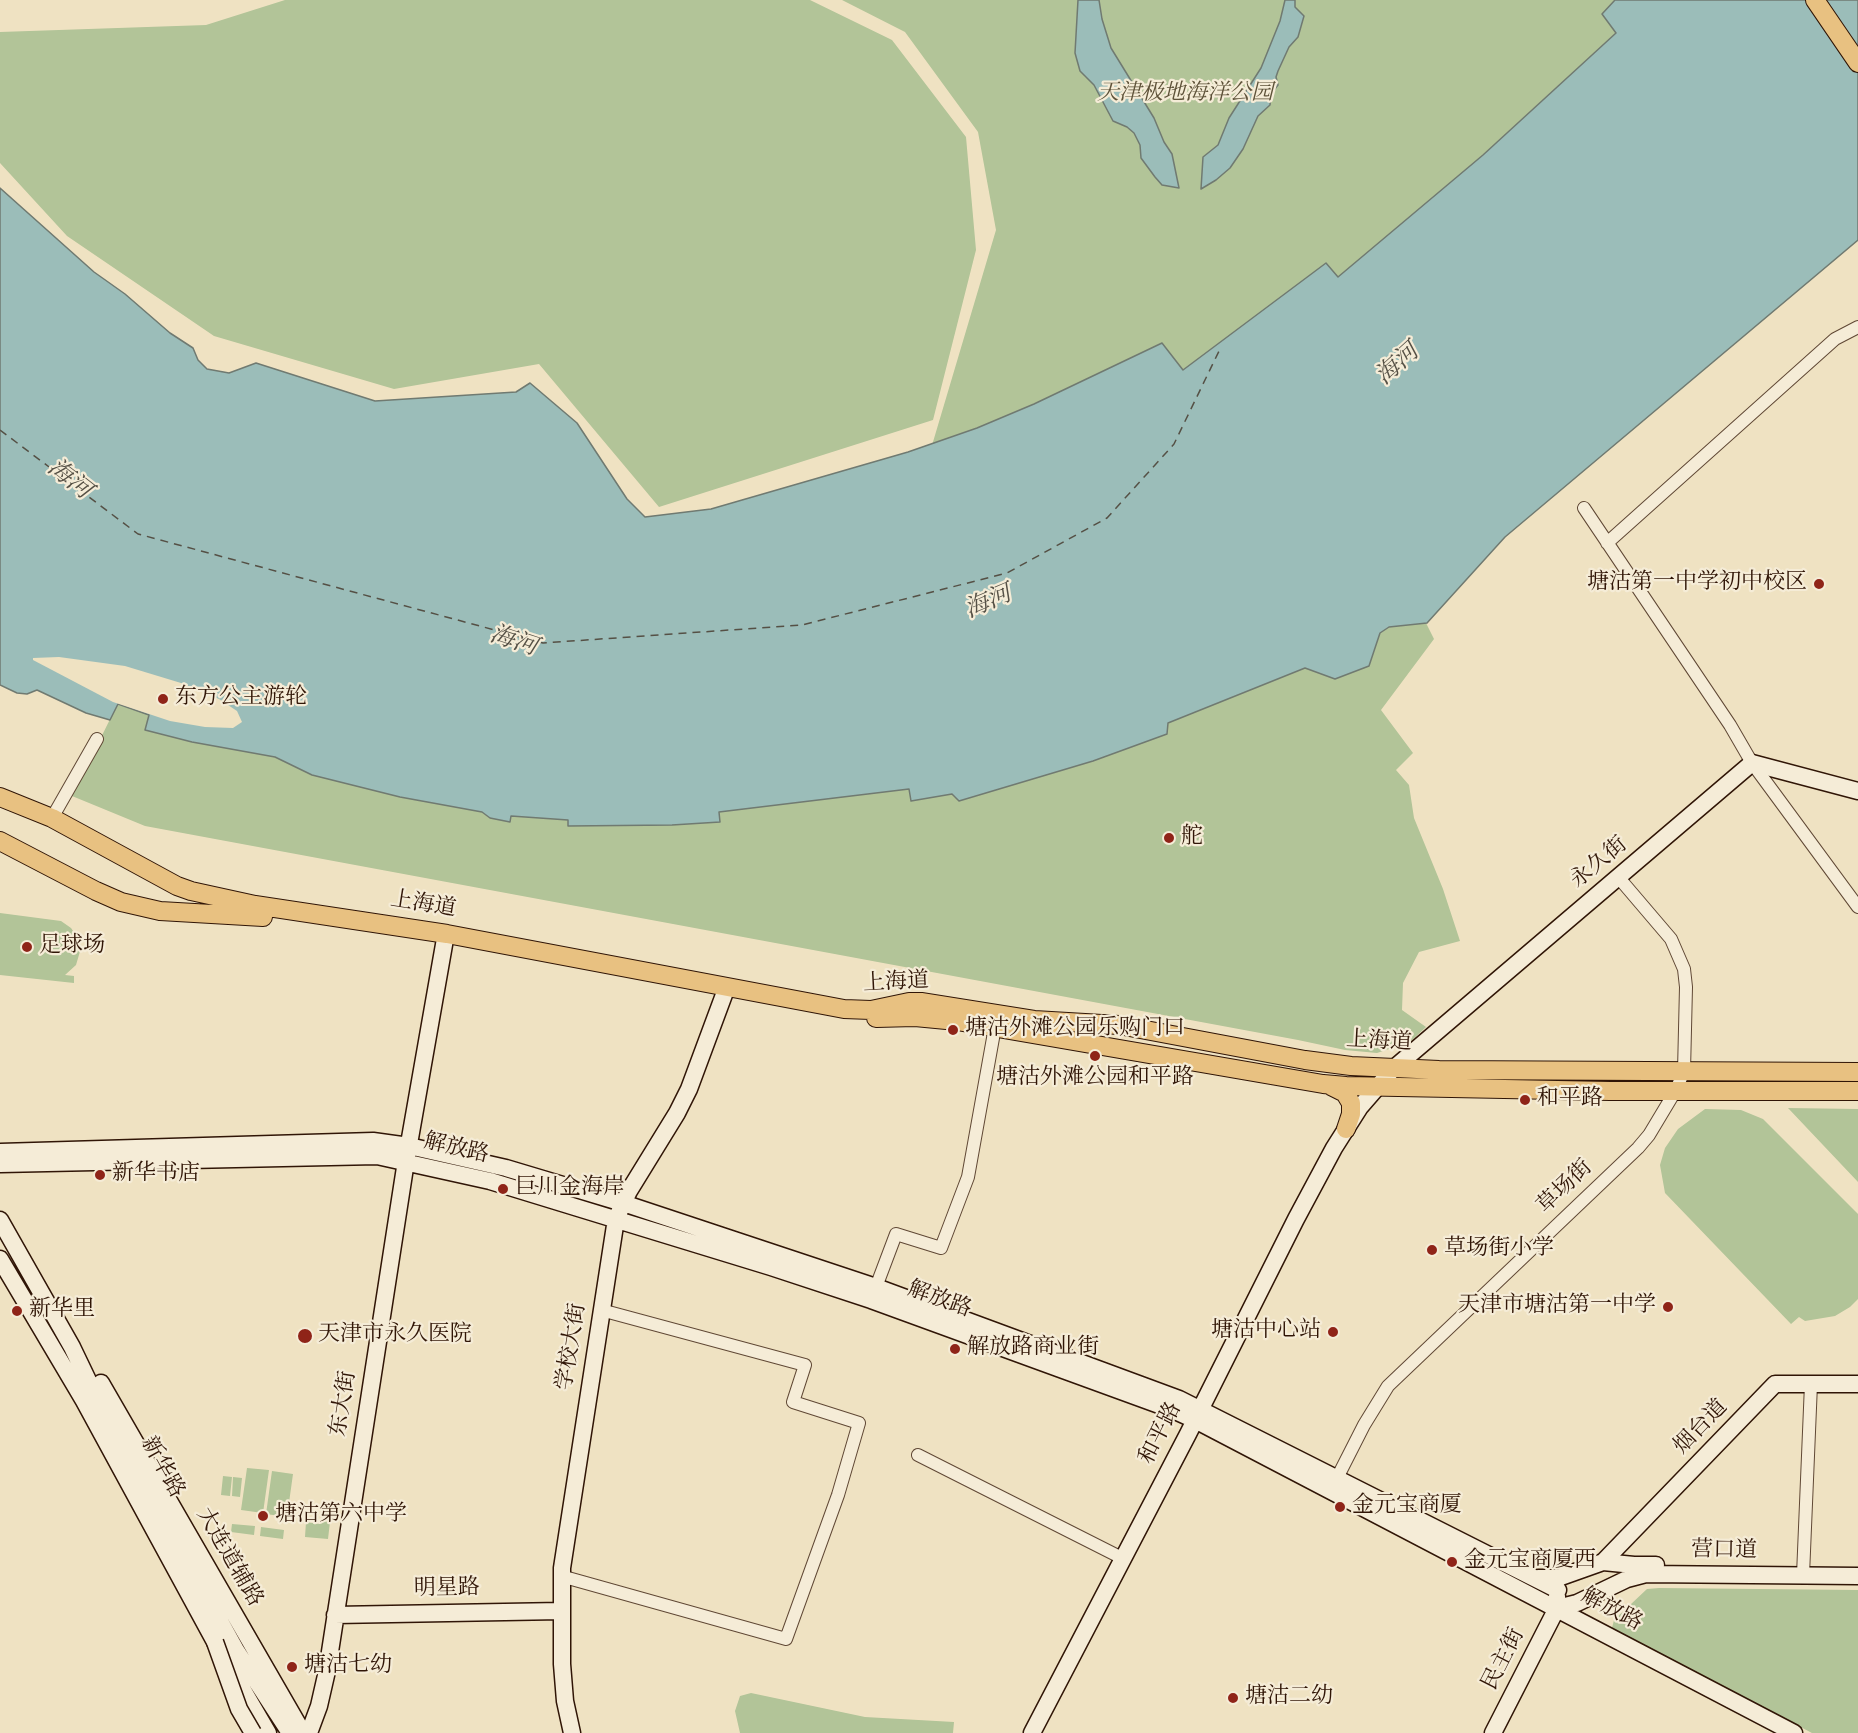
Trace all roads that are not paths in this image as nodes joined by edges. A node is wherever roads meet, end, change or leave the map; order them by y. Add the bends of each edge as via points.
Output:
1 (1815, 0) edge
2 (1829, 0) edge
3 (1858, 44) edge
4 (1858, 63) edge
5 (1858, 327) edge
6 (1584, 508) dead end
7 (1607, 543) junction
8 (97, 739) dead end
9 (1752, 763) junction
10 (1858, 791) edge
11 (0, 797) edge
12 (52, 818) junction
13 (0, 841) edge
14 (1619, 878) junction
15 (1858, 907) edge
16 (446, 939) junction
17 (725, 992) junction
18 (995, 1027) junction
19 (1393, 1069) junction
20 (1684, 1071) junction
21 (1854, 1071) edge
22 (1323, 1084) junction
23 (1377, 1088) junction
24 (1676, 1090) junction
25 (1854, 1092) edge
26 (1346, 1129) junction
27 (0, 1152) edge
28 (408, 1153) junction
29 (23, 1162) junction
30 (0, 1164) edge
31 (0, 1170) edge
32 (623, 1203) junction
33 (616, 1219) junction
34 (0, 1220) edge
35 (0, 1259) edge
36 (876, 1287) junction
37 (601, 1310) junction
38 (72, 1347) junction
39 (56, 1355) junction
40 (1811, 1384) junction
41 (1858, 1384) edge
42 (90, 1398) junction
43 (1202, 1414) junction
44 (918, 1455) dead end
45 (1334, 1485) junction
46 (1122, 1558) junction
47 (1603, 1562) junction
48 (1858, 1568) edge
49 (1582, 1569) junction
50 (1803, 1571) junction
51 (1531, 1576) junction
52 (1858, 1576) edge
53 (562, 1580) junction
54 (1558, 1590) junction
55 (1594, 1596) junction
56 (1557, 1608) junction
57 (561, 1611) junction
58 (335, 1615) junction
59 (214, 1642) junction
60 (253, 1733) edge
61 (260, 1733) edge
62 (268, 1733) edge
63 (290, 1733) edge
64 (303, 1733) edge
65 (309, 1733) edge
66 (572, 1733) edge
67 (1032, 1733) edge
68 (1493, 1733) edge
69 (1794, 1733) edge

1 - 4 main road
2 - 3 main road
5 - 7 street via 1834,339
6 - 7 street
7 - 9 street
8 - 12 street
9 - 10 street
9 - 14 street, 永久街
9 - 15 street
11 - 12 main road, 上海道
12 - 19 main road, 上海道 via 177,886 235,901 447,934 844,1009 871,1010 921,1002 1034,1020 1119,1025 1330,1064
13 - 16 main road, 上海道 via 133,906 288,919
14 - 19 street, 永久街
14 - 20 street, 草场街 via 1671,939 1684,969
16 - 17 main road, 上海道
16 - 28 street, 东大街
17 - 18 main road, 上海道 via 847,1016 931,1018
17 - 32 street, 学校大街 via 685,1097
18 - 22 main road, 上海道
18 - 36 street via 968,1177 941,1248 896,1234
19 - 20 main road, 上海道
19 - 23 street, 和平路
20 - 21 main road, 上海道
20 - 24 street, 草场街
22 - 23 main road, 上海道
22 - 26 main road via 1340,1089 1350,1099 1352,1110
23 - 24 main road, 上海道
23 - 26 street, 和平路
24 - 25 main road, 上海道
24 - 45 street, 草场街 via 1638,1148 1388,1386
26 - 43 street, 和平路 via 1210,1389
27 - 28 street, 解放路 via 373,1141
28 - 29 street, 解放路
28 - 32 street, 解放路 via 506,1168
28 - 33 street, 解放路
28 - 58 street, 东大街
29 - 30 street, 解放路
29 - 31 street
32 - 33 street, 学校大街
32 - 36 street, 解放路
33 - 37 street, 学校大街
33 - 43 street, 解放路 via 871,1300 1173,1410
34 - 38 street, 新华路
35 - 39 street, 新华路
36 - 43 street, 解放路 via 1168,1395
37 - 53 street, 学校大街
37 - 53 street via 805,1365 793,1402 859,1423 838,1495 786,1639 568,1578
38 - 42 street, 新华路
38 - 64 street, 大连道辅路 via 101,1383 126,1424
39 - 42 street, 新华路
39 - 61 street via 81,1413
40 - 41 street, 烟台道
40 - 47 street, 烟台道 via 1775,1384
40 - 50 street
42 - 59 street, 新华路
42 - 63 street, 新华路 via 236,1650
43 - 45 street, 解放路
43 - 45 street, 解放路 via 1228,1437
43 - 46 street, 和平路
44 - 46 street
45 - 51 street, 解放路
45 - 56 street, 解放路
46 - 67 street, 和平路
47 - 49 street
47 - 50 street, 营口道
47 - 55 street via 1605,1581
48 - 50 street, 营口道
49 - 51 street via 1558,1578
49 - 54 street
50 - 52 street, 营口道
50 - 55 street, 营口道 via 1646,1574
51 - 54 street, 解放路
53 - 57 street, 学校大街
54 - 56 street
55 - 56 street, 营口道
56 - 68 street, 民主街
56 - 69 street, 解放路
57 - 58 street, 明星路
57 - 66 street, 学校大街 via 565,1701
58 - 65 street, 东大街 via 327,1671
59 - 60 street, bridge via 239,1708
59 - 62 street, 新华路, bridge

